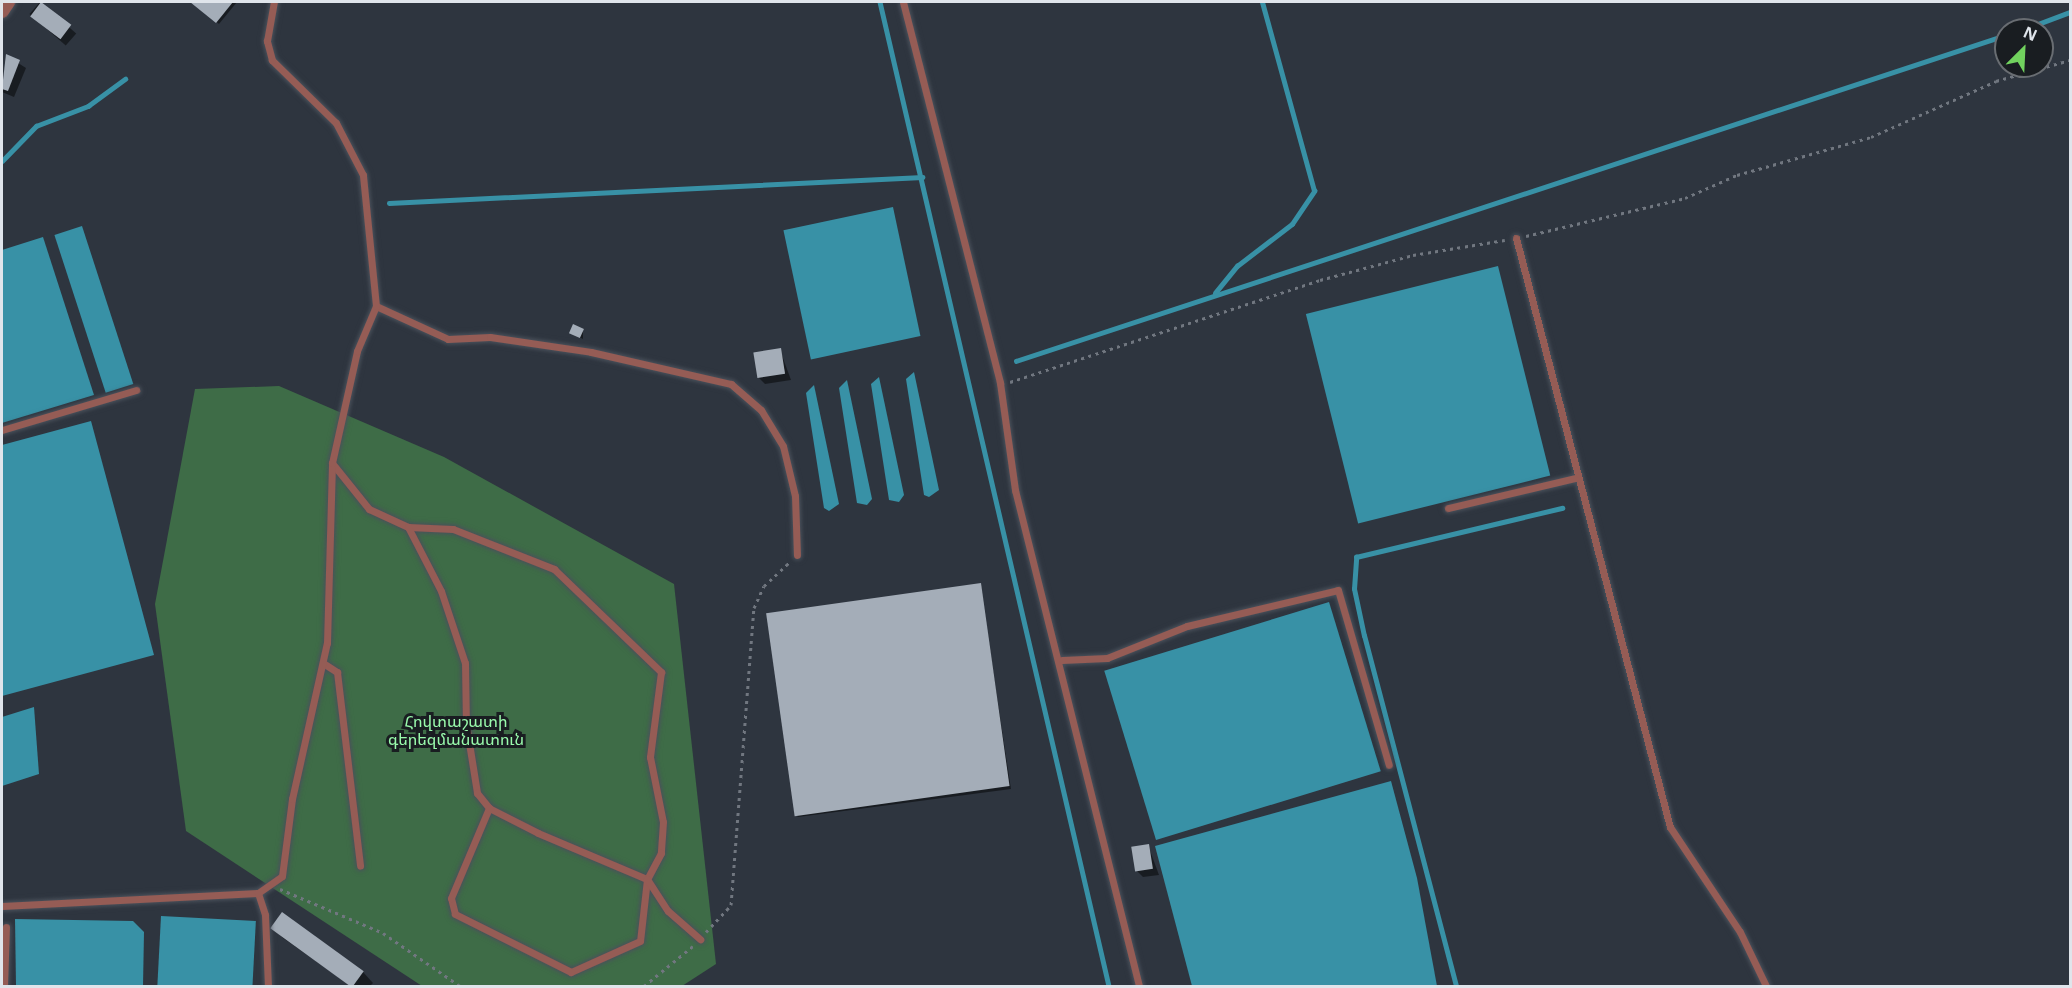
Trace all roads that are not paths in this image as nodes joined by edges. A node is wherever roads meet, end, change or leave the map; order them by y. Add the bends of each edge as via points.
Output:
1 (8, 2) edge
2 (274, 2) edge
3 (903, 2) edge
4 (2, 11) edge
5 (1516, 238) road end
6 (376, 306) junction
7 (136, 390) dead end
8 (2, 430) edge
9 (332, 463) junction
10 (1575, 478) junction
11 (1448, 507) dead end
12 (408, 527) junction
13 (797, 555) road end
14 (1062, 660) junction
15 (323, 663) junction
16 (1389, 765) dead end
17 (489, 807) junction
18 (360, 866) dead end
19 (647, 879) junction
20 (258, 893) junction
21 (2, 906) edge
22 (6, 927) dead end
23 (700, 939) road end
24 (4, 987) edge
25 (268, 987) edge
26 (1139, 987) edge
27 (1766, 987) edge

1 - 4 street
2 - 6 lane via 267,41 272,60 336,123 363,175
3 - 14 lane via 1000,383 1015,490
5 - 10 lane via 1529,272
6 - 9 lane via 357,351
6 - 13 lane via 448,339 490,337 591,352 731,384 760,410 783,446 795,496
7 - 8 lane
9 - 12 lane via 369,509
9 - 15 lane
10 - 11 lane
10 - 27 lane via 1670,827 1740,932
12 - 17 lane via 441,591 465,663 466,724 477,792
12 - 19 lane via 453,529 554,569 661,672 650,757 663,822 661,853
14 - 16 lane via 1107,658 1187,626 1338,590
14 - 26 lane
15 - 18 lane via 337,672
15 - 20 lane via 292,799 289,853 282,876
17 - 19 lane
17 - 19 lane via 451,898 455,914 571,972 640,940
19 - 23 lane via 668,911
20 - 21 lane
20 - 25 lane via 265,915
22 - 24 lane

